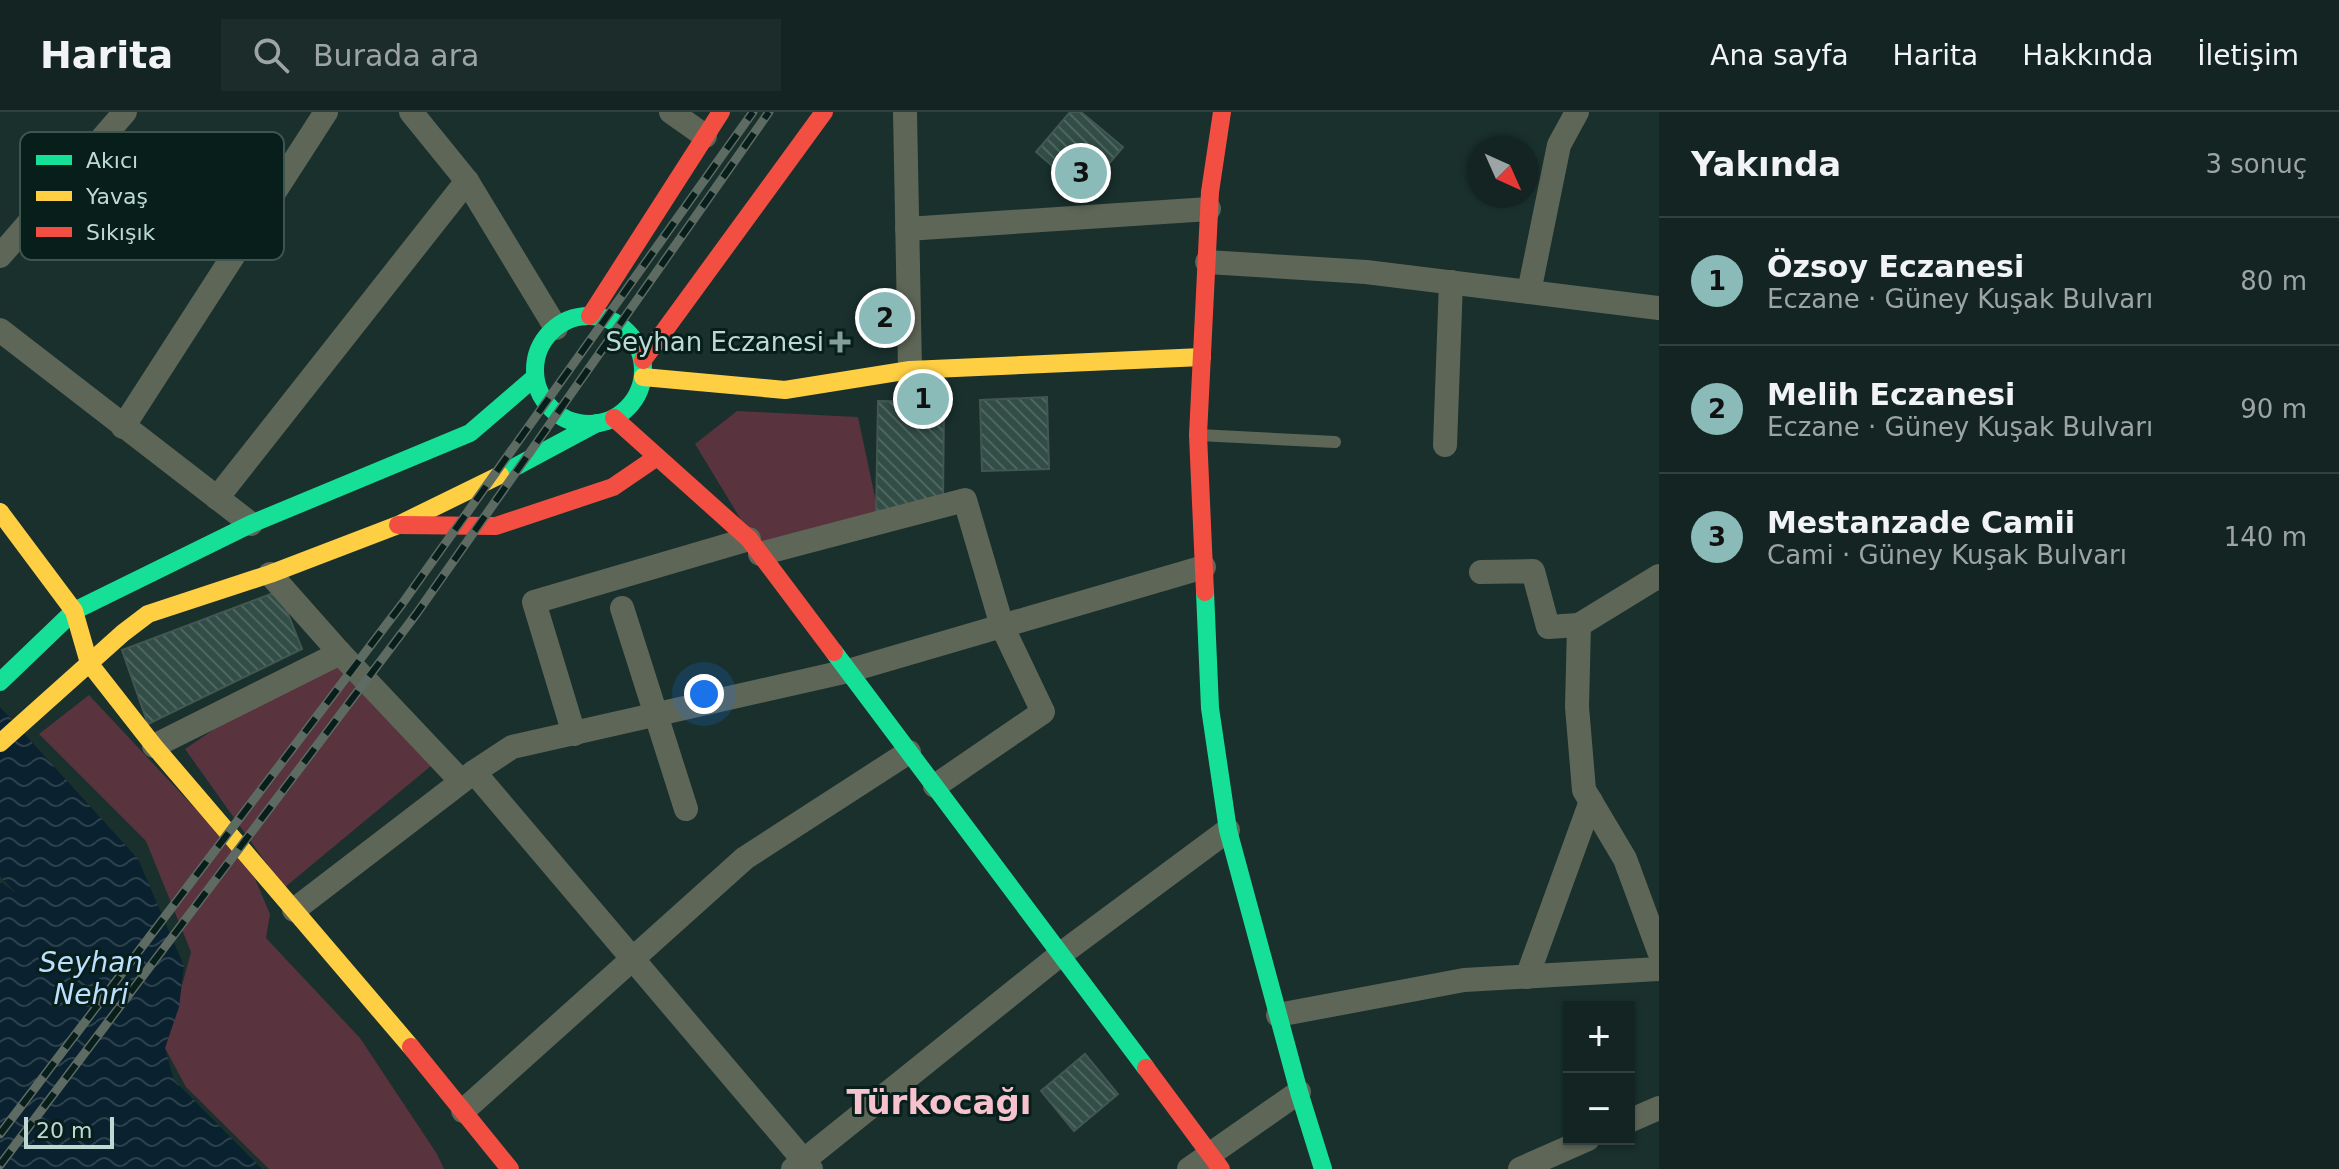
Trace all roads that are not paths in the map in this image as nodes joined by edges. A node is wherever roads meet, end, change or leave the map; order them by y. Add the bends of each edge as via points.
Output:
1 (125, 112) edge
2 (326, 112) edge
3 (411, 112) edge
4 (671, 112) edge
5 (721, 112) edge
6 (824, 112) edge
7 (905, 112) edge
8 (1222, 112) edge
9 (1577, 112) edge
10 (108, 132) edge
11 (705, 136) junction
12 (284, 177) edge
13 (467, 181) junction
14 (1209, 209) junction
15 (907, 229) junction
16 (20, 233) edge
17 (0, 256) edge
18 (231, 260) edge
19 (1207, 262) junction
20 (1451, 282) junction
21 (1529, 292) junction
22 (1659, 308) edge
23 (590, 316) junction
24 (556, 328) junction
25 (0, 330) edge
26 (1202, 357) junction
27 (643, 369) junction
28 (910, 370) junction
29 (535, 377) junction
30 (606, 421) junction
31 (123, 427) junction
32 (1198, 435) junction
33 (1335, 442) dead end
34 (1445, 445) dead end
35 (657, 457) junction
36 (217, 498) junction
37 (0, 512) edge
38 (251, 524) junction
39 (398, 525) junction
40 (754, 547) junction
41 (1204, 567) junction
42 (1481, 572) dead end
43 (270, 574) junction
44 (1659, 576) edge
45 (622, 608) dead end
46 (74, 611) junction
47 (1579, 625) junction
48 (1002, 626) junction
49 (340, 653) junction
50 (89, 663) junction
51 (848, 671) junction
52 (0, 682) edge
53 (657, 715) junction
54 (574, 734) junction
55 (0, 743) edge
56 (154, 746) junction
57 (909, 752) junction
58 (468, 777) junction
59 (935, 786) junction
60 (1591, 801) junction
61 (686, 809) dead end
62 (1228, 830) junction
63 (294, 910) junction
64 (1659, 951) edge
65 (1061, 954) junction
66 (633, 959) junction
67 (1659, 969) edge
68 (1527, 977) junction
69 (1278, 1015) junction
70 (1299, 1092) junction
71 (1659, 1108) edge
72 (463, 1111) junction
73 (1635, 1118) edge
74 (1574, 1145) edge
75 (1216, 1161) edge
76 (803, 1166) edge
77 (510, 1169) edge
78 (1189, 1169) edge
79 (1323, 1169) edge
80 (1520, 1169) edge

1 - 10 street
2 - 12 street
3 - 13 street
4 - 11 street
5 - 11 main road
6 - 27 main road
7 - 15 street
8 - 14 main road
9 - 21 street via 1559,145
11 - 23 main road
13 - 24 street
13 - 36 street
14 - 15 street
14 - 19 main road
15 - 28 street
16 - 17 street
18 - 31 street
19 - 20 street
19 - 26 main road
20 - 21 street
20 - 34 street
21 - 22 street
23 - 24 main road via 572,318
23 - 27 main road via 625,329 636,343
24 - 29 main road via 543,341
25 - 31 street
26 - 28 main road
26 - 32 main road
27 - 28 main road via 785,390
27 - 30 main road via 633,401
29 - 30 main road via 540,394 564,418
29 - 38 main road via 470,433
30 - 35 main road
30 - 39 main road
31 - 36 street
32 - 33 lane
32 - 41 main road
35 - 39 main road via 613,487 496,526
35 - 40 main road
36 - 38 street
37 - 46 main road
38 - 46 main road
39 - 43 main road
40 - 48 street via 965,500
40 - 51 main road
40 - 54 street via 534,602
41 - 48 street
41 - 62 main road via 1210,708
42 - 47 street via 1533,571 1548,627
43 - 49 street
43 - 50 main road via 148,614
44 - 47 street
45 - 53 street
46 - 50 main road
46 - 52 main road
47 - 60 street via 1577,707 1584,790
48 - 51 street
48 - 59 street via 1043,712
49 - 56 street
49 - 58 street
50 - 55 main road
50 - 56 main road
51 - 53 street
51 - 57 main road
53 - 54 street
53 - 61 street
54 - 58 street via 512,747
56 - 63 main road
57 - 59 main road
57 - 66 street via 745,858
58 - 63 street
58 - 66 street
59 - 65 main road
60 - 64 street via 1625,859
60 - 68 street
62 - 65 street
62 - 69 main road
63 - 72 main road
65 - 75 main road
65 - 76 street
66 - 72 street
66 - 76 street
67 - 68 street
68 - 69 street via 1464,980
69 - 70 main road
70 - 75 street
70 - 79 main road
71 - 73 street
72 - 77 main road
74 - 80 street
75 - 78 street

